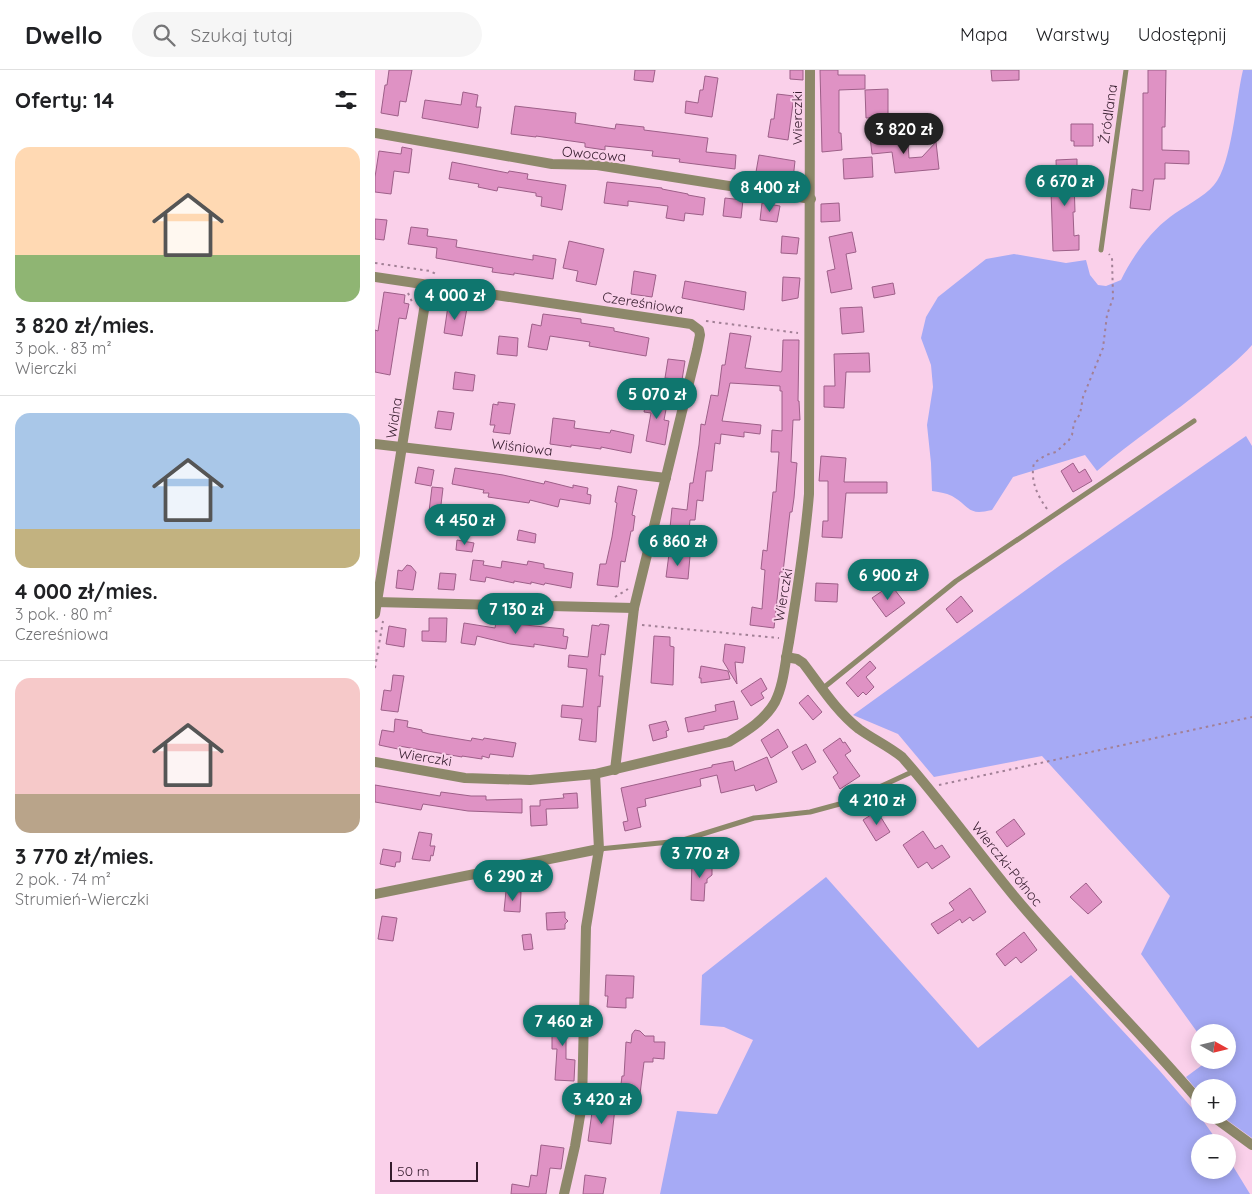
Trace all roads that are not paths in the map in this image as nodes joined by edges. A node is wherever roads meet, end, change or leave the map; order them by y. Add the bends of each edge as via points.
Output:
1 (810, 70) edge
2 (1126, 70) edge
3 (375, 133) edge
4 (811, 199) junction
5 (1101, 248) road end
6 (375, 277) edge
7 (428, 284) junction
8 (1194, 421) dead end
9 (375, 444) edge
10 (403, 448) junction
11 (665, 478) junction
12 (376, 602) edge
13 (634, 608) junction
14 (375, 614) edge
15 (786, 657) junction
16 (822, 689) junction
17 (375, 762) edge
18 (615, 770) junction
19 (914, 771) junction
20 (595, 774) junction
21 (599, 849) junction
22 (375, 894) edge
23 (1191, 1091) edge
24 (1223, 1124) edge
25 (1252, 1145) edge
26 (564, 1194) edge

1 - 4 street, Wierczki
2 - 5 lane, Źródlana
3 - 4 street, Owocowa via 552,164 597,165
4 - 15 street, Wierczki via 809,494 804,551
6 - 7 street, Czereśniowa
7 - 10 street, Widna
7 - 11 street, Czereśniowa via 691,324 699,330 697,350
8 - 16 lane via 956,582
9 - 10 street, Wiśniowa
10 - 11 street, Wiśniowa
10 - 12 street, Widna
11 - 13 street, Czereśniowa
12 - 13 street
12 - 14 street, Widna
13 - 18 street, Czereśniowa
15 - 16 street, Wierczki-Północ via 803,663
15 - 18 street, Wierczki via 775,702 765,716 747,731 729,742
16 - 19 street, Wierczki-Północ via 851,722 891,748
17 - 20 street, Wierczki via 465,778 530,780
18 - 20 street, Wierczki
19 - 21 lane via 847,802 810,812 754,818 680,841
19 - 23 street, Wierczki-Północ via 1015,896
20 - 21 street
21 - 22 street
21 - 26 street via 585,927 582,1104
24 - 25 street

